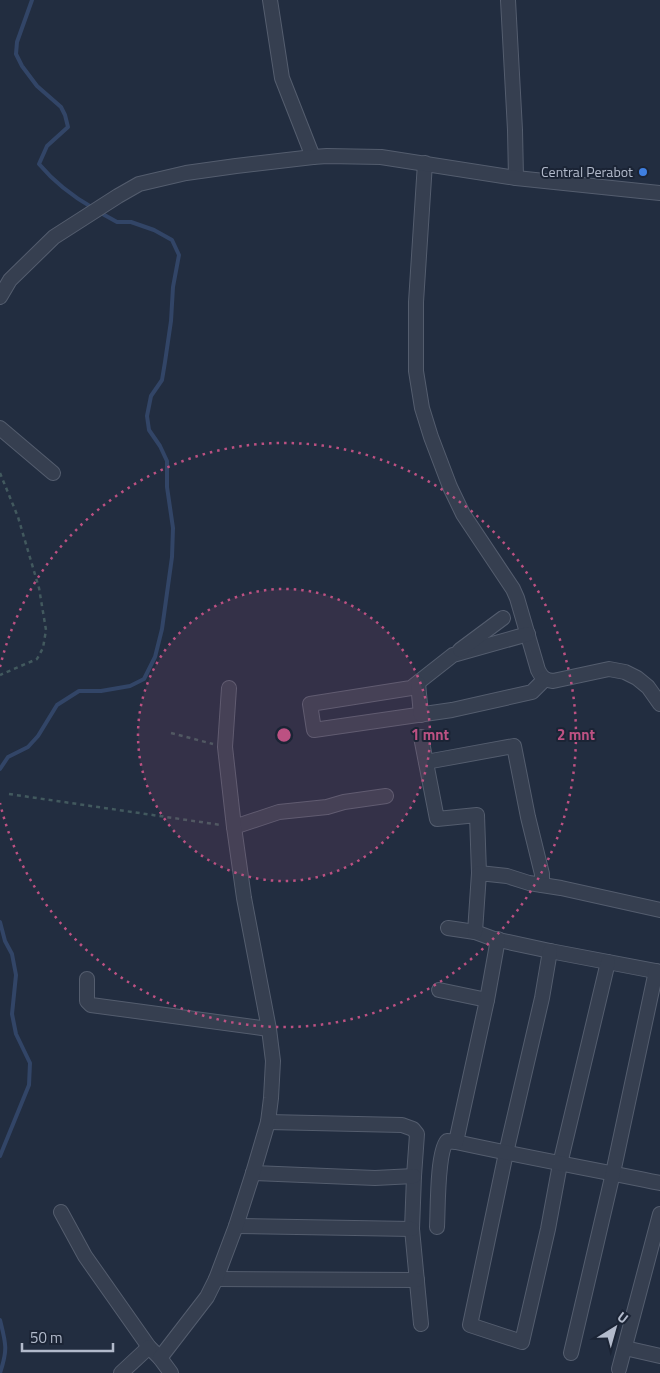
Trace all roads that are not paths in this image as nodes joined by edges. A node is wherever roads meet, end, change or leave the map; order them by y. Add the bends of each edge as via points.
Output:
1 (270, 0) edge
2 (508, 0) edge
3 (313, 158) junction
4 (425, 164) junction
5 (516, 178) junction
6 (660, 193) edge
7 (0, 297) edge
8 (0, 428) edge
9 (53, 473) dead end
10 (503, 618) dead end
11 (528, 634) junction
12 (453, 655) junction
13 (545, 679) junction
14 (418, 683) junction
15 (229, 688) dead end
16 (660, 704) edge
17 (421, 715) junction
18 (421, 738) dead end
19 (426, 762) junction
20 (386, 796) dead end
21 (234, 827) junction
22 (478, 873) junction
23 (542, 885) junction
24 (660, 910) edge
25 (448, 928) dead end
26 (475, 932) junction
27 (498, 939) junction
28 (550, 951) junction
29 (608, 962) junction
30 (656, 972) edge
31 (87, 979) dead end
32 (439, 990) dead end
33 (487, 1000) junction
34 (269, 1029) junction
35 (268, 1122) junction
36 (456, 1142) junction
37 (506, 1153) junction
38 (560, 1164) junction
39 (253, 1173) junction
40 (613, 1173) junction
41 (414, 1176) junction
42 (660, 1183) edge
43 (61, 1212) dead end
44 (660, 1214) edge
45 (236, 1226) junction
46 (437, 1227) dead end
47 (412, 1229) junction
48 (216, 1279) junction
49 (418, 1280) junction
50 (421, 1324) dead end
51 (149, 1347) junction
52 (625, 1348) junction
53 (571, 1354) dead end
54 (660, 1356) edge
55 (160, 1358) junction
56 (619, 1369) dead end
57 (121, 1373) edge
58 (171, 1373) edge

1 - 3 street via 282,78
2 - 5 street
3 - 4 street via 381,157
3 - 7 street via 236,166 139,184 54,237 10,280
4 - 5 street
4 - 11 street via 416,287 416,371 422,408 453,494 513,589
5 - 6 street
8 - 9 street
10 - 12 street
11 - 12 street
11 - 13 street via 538,670
12 - 14 street
13 - 16 street via 609,669 625,672 648,687
13 - 17 street via 532,692
14 - 17 street
14 - 17 street via 412,688 310,704 314,730
15 - 21 street via 225,747
18 - 19 street
19 - 22 street via 437,819 477,815
19 - 23 street via 514,746
20 - 21 street via 279,812
21 - 34 street
22 - 23 street
22 - 26 street
23 - 24 street
25 - 26 street
26 - 27 street
27 - 28 street
27 - 33 street
28 - 29 street
28 - 37 street
29 - 30 street
29 - 38 street
30 - 40 street
31 - 34 street via 86,1001 91,1005
32 - 33 street
33 - 36 street
34 - 35 street via 273,1070
35 - 39 street
35 - 41 street via 408,1127 417,1134
36 - 37 street
36 - 46 street via 447,1141 443,1146
37 - 38 street
37 - 38 street via 470,1326 522,1342
38 - 40 street
39 - 41 street via 375,1178
39 - 45 street
40 - 42 street
40 - 53 street
41 - 47 street
43 - 51 street via 85,1256
44 - 52 street
45 - 47 street
45 - 48 street
47 - 49 street
48 - 49 street
48 - 55 street via 207,1297
49 - 50 street
51 - 55 street
51 - 57 street
52 - 54 street
52 - 56 street
55 - 58 street

